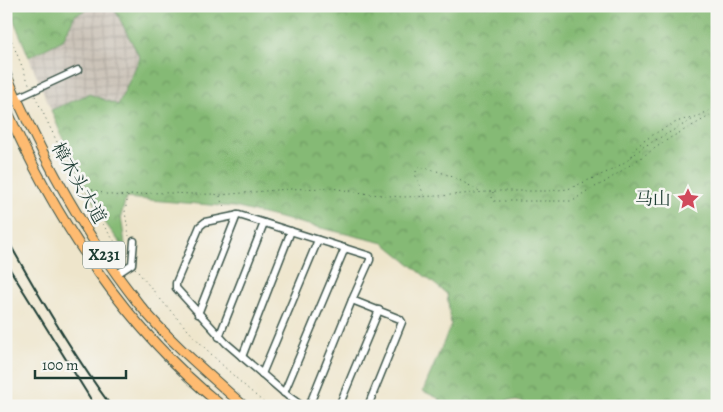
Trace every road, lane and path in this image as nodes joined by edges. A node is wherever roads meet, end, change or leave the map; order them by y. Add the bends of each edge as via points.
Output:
1 (6, 27) edge
2 (78, 70) dead end
3 (6, 74) edge
4 (32, 91) junction
5 (17, 98) junction
6 (717, 106) edge
7 (6, 108) edge
8 (707, 112) junction
9 (717, 112) edge
10 (708, 118) junction
11 (692, 120) junction
12 (632, 157) junction
13 (492, 192) junction
14 (482, 193) junction
15 (83, 194) junction
16 (128, 195) junction
17 (220, 195) junction
18 (423, 195) junction
19 (227, 213) junction
20 (237, 215) junction
21 (264, 223) junction
22 (291, 231) junction
23 (318, 240) junction
24 (134, 244) joint
25 (345, 248) junction
26 (132, 264) junction
27 (117, 274) junction
28 (352, 300) junction
29 (379, 310) junction
30 (198, 314) junction
31 (219, 337) junction
32 (242, 357) junction
33 (262, 374) junction
34 (284, 393) junction
35 (222, 406) edge
36 (244, 406) edge
37 (268, 406) edge
38 (302, 406) edge
39 (309, 406) edge
40 (339, 406) edge
41 (368, 406) edge

1 - 4 path
2 - 4 lane
3 - 5 main road, 樟木头大道 / X231
4 - 5 lane
4 - 15 path
5 - 27 main road, 樟木头大道 / X231 via 76,214
6 - 8 path
7 - 35 main road, 樟木头大道 / X231 via 64,222 105,281 157,345
8 - 10 path
8 - 11 path
9 - 10 path
10 - 13 path via 670,138 573,201 494,201
11 - 12 path
11 - 12 path via 685,118 656,133 634,150
12 - 13 path via 604,174 568,189
13 - 14 path
14 - 18 path
14 - 18 path via 455,177 418,167 415,174
15 - 16 path via 94,189 102,193
15 - 26 path via 103,228
16 - 17 path
16 - 24 path via 129,242
17 - 18 path via 331,188 383,196
17 - 19 path
19 - 20 lane
19 - 30 lane via 200,226 176,283 177,290
20 - 21 lane
20 - 30 lane
21 - 22 lane
21 - 31 lane
22 - 23 lane
22 - 32 lane
23 - 25 lane
23 - 33 lane
24 - 26 lane
25 - 28 lane via 370,257
25 - 34 lane
26 - 27 lane
26 - 37 path via 182,325
27 - 36 main road, 樟木头大道 / X231 via 165,333
28 - 29 lane
28 - 39 lane
29 - 40 lane
29 - 41 lane via 402,322
30 - 31 lane
31 - 32 lane
32 - 33 lane
33 - 34 lane
34 - 38 lane

